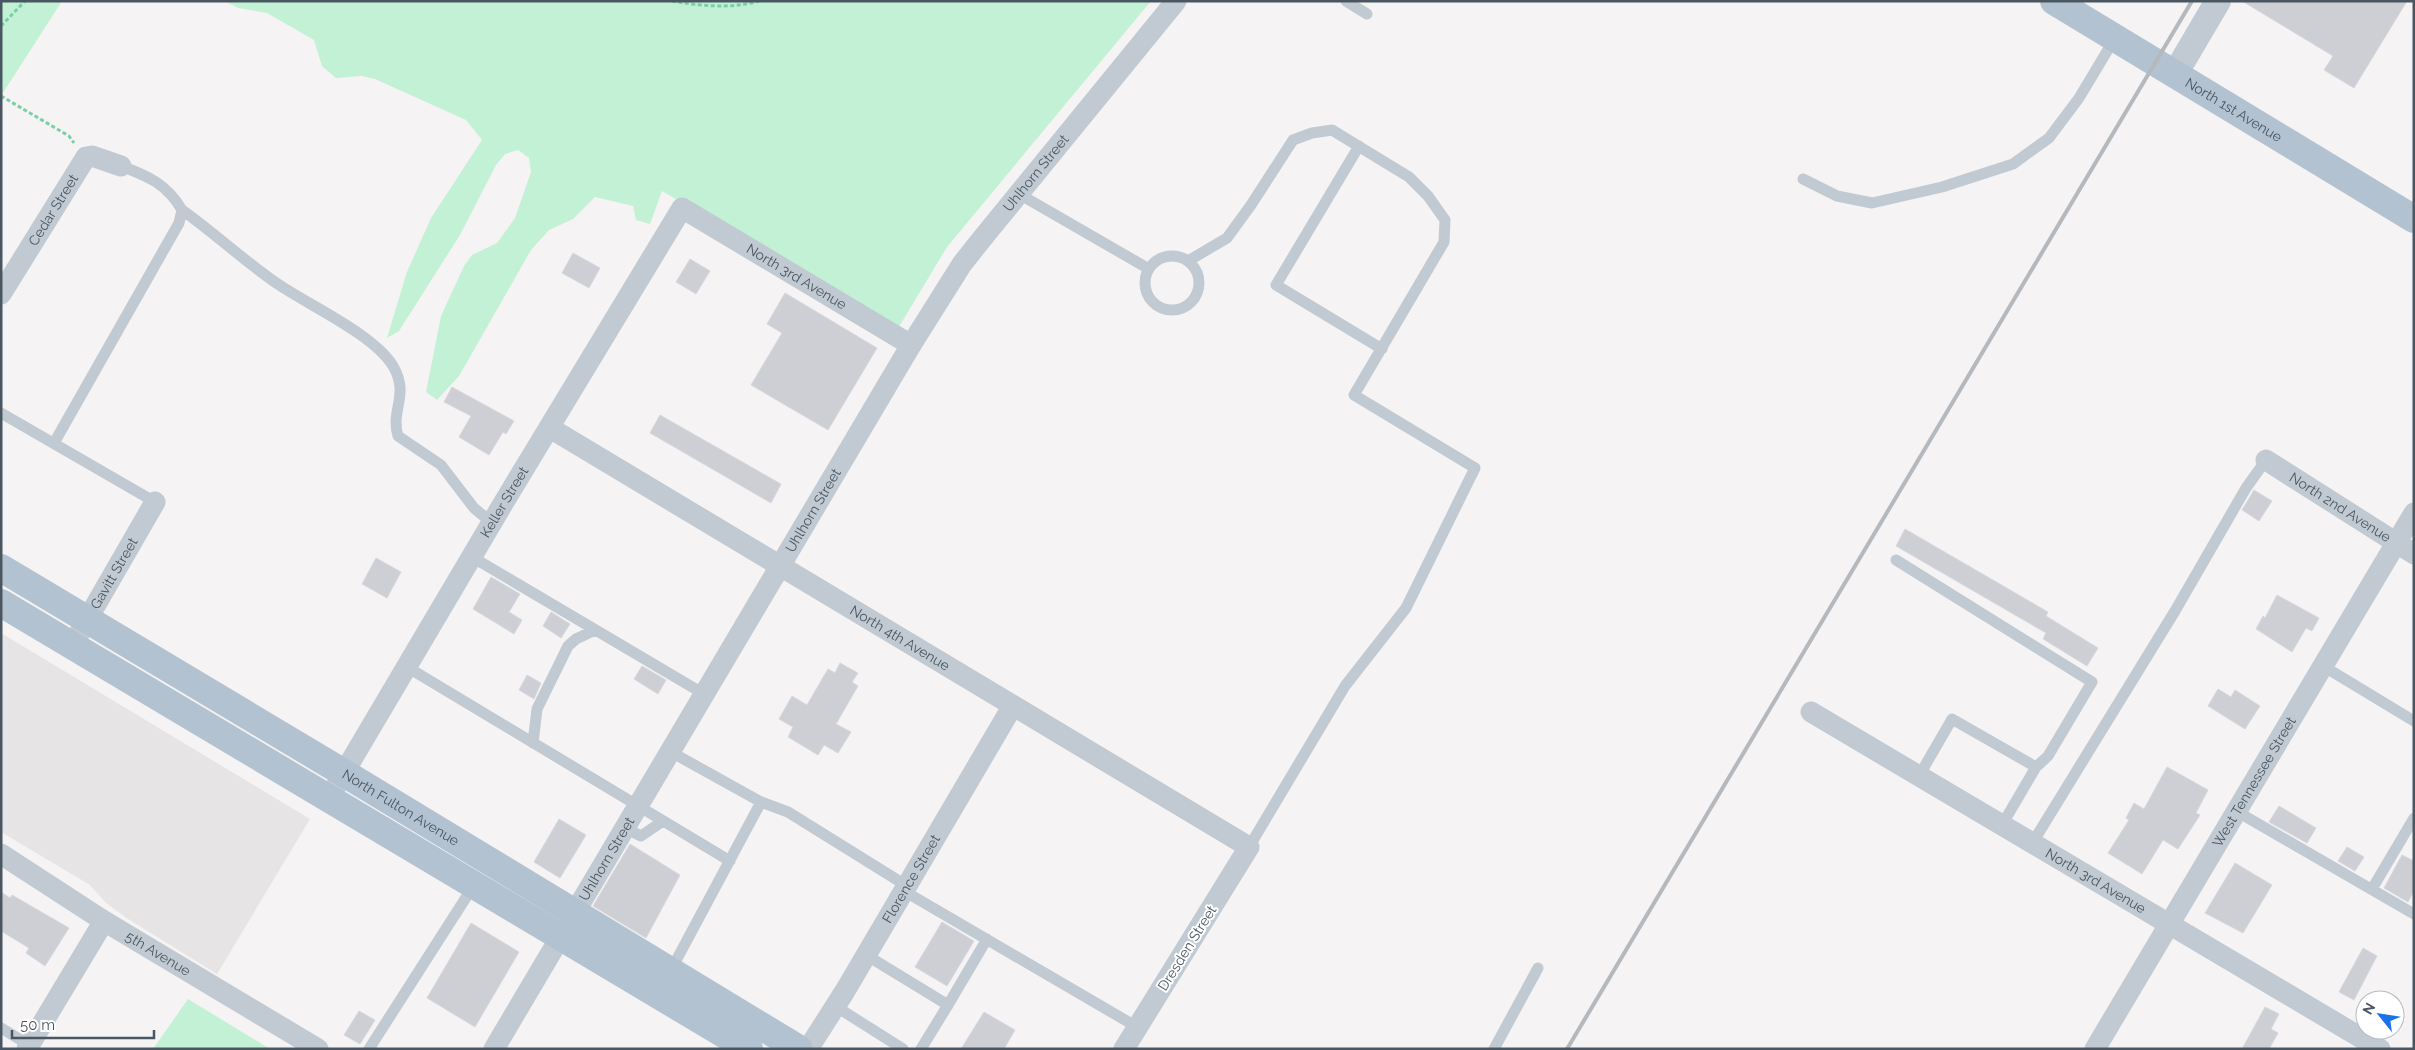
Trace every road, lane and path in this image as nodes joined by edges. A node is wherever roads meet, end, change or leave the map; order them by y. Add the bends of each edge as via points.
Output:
1 (25, 1) edge
2 (672, 1) edge
3 (759, 1) edge
4 (1176, 1) edge
5 (1346, 1) edge
6 (2054, 1) edge
7 (2218, 1) edge
8 (1367, 14) dead end
9 (1, 26) edge
10 (2115, 38) junction
11 (2175, 74) junction
12 (1, 96) edge
13 (1359, 146) junction
14 (86, 157) junction
15 (121, 166) joint
16 (1803, 179) dead end
17 (1019, 194) junction
18 (682, 208) joint
19 (182, 210) junction
20 (2413, 218) edge
21 (1188, 262) junction
22 (1149, 269) junction
23 (1, 294) edge
24 (911, 345) junction
25 (1382, 349) junction
26 (1, 413) edge
27 (550, 428) junction
28 (54, 443) junction
29 (2266, 460) joint
30 (155, 502) joint
31 (2414, 513) edge
32 (492, 523) junction
33 (2405, 548) edge
34 (472, 557) junction
35 (1896, 560) dead end
36 (780, 566) junction
37 (1, 568) edge
38 (1, 604) edge
39 (87, 619) junction
40 (596, 630) junction
41 (72, 646) junction
42 (2323, 666) junction
43 (407, 667) junction
44 (704, 694) junction
45 (1012, 707) junction
46 (1811, 712) dead end
47 (2414, 721) edge
48 (533, 743) junction
49 (670, 752) junction
50 (2036, 767) junction
51 (344, 773) junction
52 (1918, 776) junction
53 (329, 798) junction
54 (761, 802) junction
55 (638, 806) junction
56 (2236, 812) junction
57 (2414, 818) edge
58 (663, 820) junction
59 (2002, 825) junction
60 (625, 828) junction
61 (2033, 842) junction
62 (1249, 847) junction
63 (1, 854) edge
64 (730, 861) junction
65 (474, 885) junction
66 (905, 888) junction
67 (2372, 889) junction
68 (2414, 914) edge
69 (104, 921) junction
70 (2170, 923) junction
71 (568, 926) junction
72 (987, 939) junction
73 (866, 956) junction
74 (1538, 968) dead end
75 (671, 970) junction
76 (835, 1006) junction
77 (948, 1006) junction
78 (1137, 1027) junction
79 (1, 1028) edge
80 (28, 1047) edge
81 (318, 1049) edge
82 (369, 1049) edge
83 (494, 1049) edge
84 (749, 1049) edge
85 (799, 1049) edge
86 (808, 1049) edge
87 (903, 1049) edge
88 (921, 1049) edge
89 (1124, 1049) edge
90 (1494, 1049) edge
91 (2095, 1049) edge
92 (2380, 1049) edge

1 - 9 path
2 - 3 path via 745,5
4 - 17 street, Uhlhorn Street
5 - 8 lane
6 - 10 main road, North 1st Avenue
7 - 11 street
10 - 11 main road, North 1st Avenue
10 - 16 lane via 2080,98 2049,138 2013,164 1942,187 1872,203 1837,196
11 - 20 main road, North 1st Avenue
12 - 14 path via 69,136
13 - 21 lane via 1332,130 1293,140 1226,238
13 - 25 lane via 1409,177 1445,220 1444,242
13 - 25 lane via 1276,285
14 - 15 street
14 - 23 street, Cedar Street
15 - 19 lane via 149,176 174,197
17 - 22 lane
17 - 24 street, Uhlhorn Street via 962,264
18 - 24 street, North 3rd Avenue
18 - 27 street, Keller Street
19 - 28 lane via 179,223
19 - 32 lane via 273,281 377,346 393,366 402,387 395,427 398,436 441,465 474,508
21 - 22 lane via 1166,256
21 - 22 lane via 1197,272 1198,289 1189,304 1174,310 1157,306 1146,292 1144,284
24 - 36 street, Uhlhorn Street
25 - 62 lane via 1354,394 1475,468 1406,608 1346,686
26 - 28 lane
27 - 32 street, Keller Street
27 - 36 street, North 4th Avenue
28 - 30 lane
29 - 33 street, North 2nd Avenue
29 - 61 lane
30 - 39 street, Gavitt Street
31 - 33 street, West Tennessee Street
32 - 34 street, Keller Street
33 - 42 street, West Tennessee Street
34 - 40 lane
34 - 43 street, Keller Street
35 - 50 lane via 2092,682 2048,756
36 - 44 street, Uhlhorn Street
36 - 45 street, North 4th Avenue
37 - 39 main road, North Fulton Avenue
38 - 41 main road, North Fulton Avenue
39 - 41 street, Gavitt Street
39 - 51 main road, North Fulton Avenue
40 - 44 lane
40 - 48 lane via 568,646 537,709
41 - 53 main road, North Fulton Avenue
42 - 47 lane
42 - 56 street, West Tennessee Street
43 - 48 lane
43 - 51 street, Keller Street
44 - 49 street, Uhlhorn Street
45 - 62 street, North 4th Avenue
45 - 66 street, Florence Street
46 - 52 street, North 3rd Avenue
48 - 55 lane
49 - 54 lane
49 - 55 street, Uhlhorn Street
50 - 52 lane via 1952,719
50 - 59 lane
51 - 53 street, Keller Street
51 - 71 main road, North Fulton Avenue
52 - 59 street, North 3rd Avenue
53 - 65 main road, North Fulton Avenue
54 - 64 lane
54 - 66 lane via 788,812
55 - 58 lane
55 - 60 street, Uhlhorn Street
56 - 67 lane
56 - 70 street, West Tennessee Street
57 - 67 lane
58 - 60 lane via 641,836
58 - 64 lane
59 - 61 street, North 3rd Avenue
60 - 71 street, Uhlhorn Street
61 - 70 street, North 3rd Avenue
62 - 78 street, Dresden Street
63 - 69 street, 5th Avenue
64 - 75 lane
65 - 71 main road, North Fulton Avenue
65 - 82 lane
66 - 72 lane
66 - 73 street, Florence Street
67 - 68 lane
69 - 80 street
69 - 81 street, 5th Avenue
70 - 91 street, West Tennessee Street
70 - 92 street, North 3rd Avenue
71 - 75 main road, North Fulton Avenue
71 - 83 street, Uhlhorn Street
71 - 84 main road, North Fulton Avenue
72 - 77 lane
72 - 78 lane
73 - 76 street, Florence Street
73 - 77 lane
74 - 90 lane
75 - 85 main road, North Fulton Avenue
76 - 86 street, Florence Street
76 - 87 lane
77 - 88 lane
78 - 89 street, Dresden Street
79 - 80 lane

